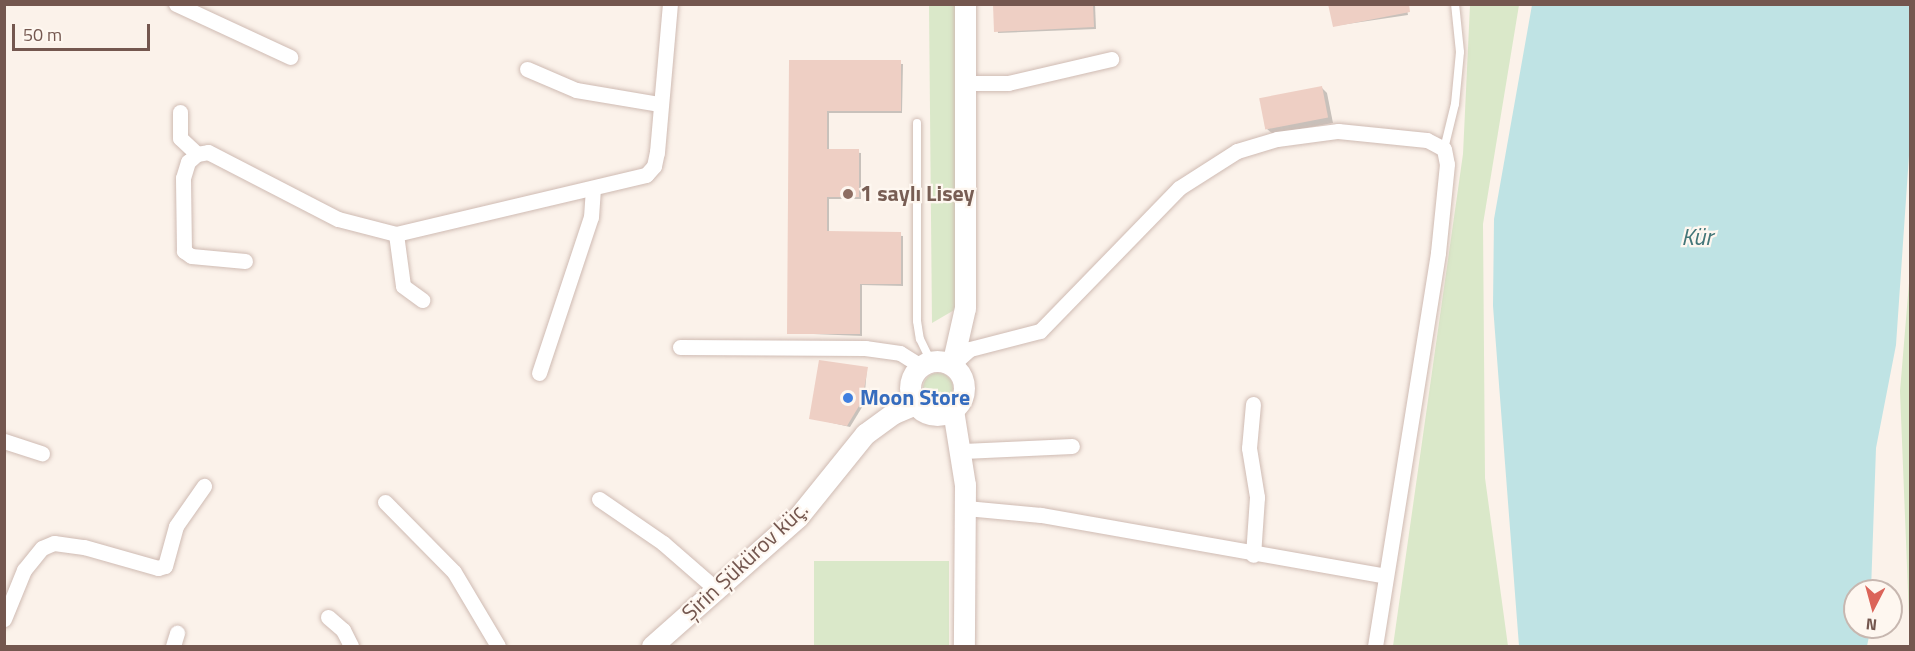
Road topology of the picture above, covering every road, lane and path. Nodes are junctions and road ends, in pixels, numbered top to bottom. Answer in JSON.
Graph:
{"nodes":[{"id":1,"x":176,"y":4,"type":"edge"},
{"id":2,"x":670,"y":4,"type":"edge"},
{"id":3,"x":965,"y":4,"type":"edge"},
{"id":4,"x":1455,"y":4,"type":"edge"},
{"id":5,"x":290,"y":57,"type":"dead end"},
{"id":6,"x":1111,"y":59,"type":"dead end"},
{"id":7,"x":527,"y":69,"type":"dead end"},
{"id":8,"x":965,"y":83,"type":"junction"},
{"id":9,"x":660,"y":104,"type":"junction"},
{"id":10,"x":180,"y":112,"type":"dead end"},
{"id":11,"x":916,"y":123,"type":"dead end"},
{"id":12,"x":1444,"y":149,"type":"junction"},
{"id":13,"x":197,"y":154,"type":"junction"},
{"id":14,"x":593,"y":188,"type":"junction"},
{"id":15,"x":396,"y":234,"type":"junction"},
{"id":16,"x":245,"y":261,"type":"dead end"},
{"id":17,"x":422,"y":300,"type":"dead end"},
{"id":18,"x":680,"y":347,"type":"dead end"},
{"id":19,"x":935,"y":364,"type":"junction"},
{"id":20,"x":539,"y":373,"type":"dead end"},
{"id":21,"x":915,"y":404,"type":"junction"},
{"id":22,"x":1253,"y":404,"type":"dead end"},
{"id":23,"x":953,"y":410,"type":"junction"},
{"id":24,"x":4,"y":441,"type":"edge"},
{"id":25,"x":1072,"y":446,"type":"dead end"},
{"id":26,"x":963,"y":451,"type":"junction"},
{"id":27,"x":42,"y":453,"type":"dead end"},
{"id":28,"x":204,"y":486,"type":"dead end"},
{"id":29,"x":599,"y":499,"type":"dead end"},
{"id":30,"x":385,"y":502,"type":"dead end"},
{"id":31,"x":966,"y":508,"type":"junction"},
{"id":32,"x":1253,"y":555,"type":"junction"},
{"id":33,"x":1386,"y":576,"type":"junction"},
{"id":34,"x":717,"y":590,"type":"junction"},
{"id":35,"x":328,"y":617,"type":"dead end"},
{"id":36,"x":4,"y":619,"type":"edge"},
{"id":37,"x":351,"y":646,"type":"edge"},
{"id":38,"x":498,"y":646,"type":"edge"},
{"id":39,"x":652,"y":646,"type":"edge"},
{"id":40,"x":964,"y":646,"type":"edge"},
{"id":41,"x":1375,"y":646,"type":"edge"}],
"edges":[{"from":1,"to":5,"type":"street"},
{"from":2,"to":9,"type":"street"},
{"from":3,"to":8,"type":"street"},
{"from":4,"to":12,"type":"lane"},
{"from":6,"to":8,"type":"street"},
{"from":7,"to":9,"type":"street"},
{"from":8,"to":19,"type":"street"},
{"from":9,"to":14,"type":"street"},
{"from":10,"to":13,"type":"street"},
{"from":11,"to":19,"type":"lane"},
{"from":12,"to":19,"type":"street"},
{"from":12,"to":33,"type":"street"},
{"from":13,"to":15,"type":"street"},
{"from":13,"to":16,"type":"street"},
{"from":14,"to":15,"type":"street"},
{"from":14,"to":20,"type":"street"},
{"from":15,"to":17,"type":"street"},
{"from":18,"to":19,"type":"street"},
{"from":19,"to":21,"type":"street"},
{"from":19,"to":23,"type":"street"},
{"from":21,"to":23,"type":"street"},
{"from":21,"to":34,"type":"street","name":"Şirin Şükürov küç."},
{"from":22,"to":32,"type":"street"},
{"from":23,"to":26,"type":"street"},
{"from":24,"to":27,"type":"street"},
{"from":25,"to":26,"type":"street"},
{"from":26,"to":31,"type":"street"},
{"from":28,"to":36,"type":"street"},
{"from":29,"to":34,"type":"street"},
{"from":30,"to":38,"type":"street"},
{"from":31,"to":32,"type":"street"},
{"from":31,"to":40,"type":"street"},
{"from":32,"to":33,"type":"street"},
{"from":33,"to":41,"type":"street"},
{"from":34,"to":39,"type":"street","name":"Şirin Şükürov küç."},
{"from":35,"to":37,"type":"street"}]}
